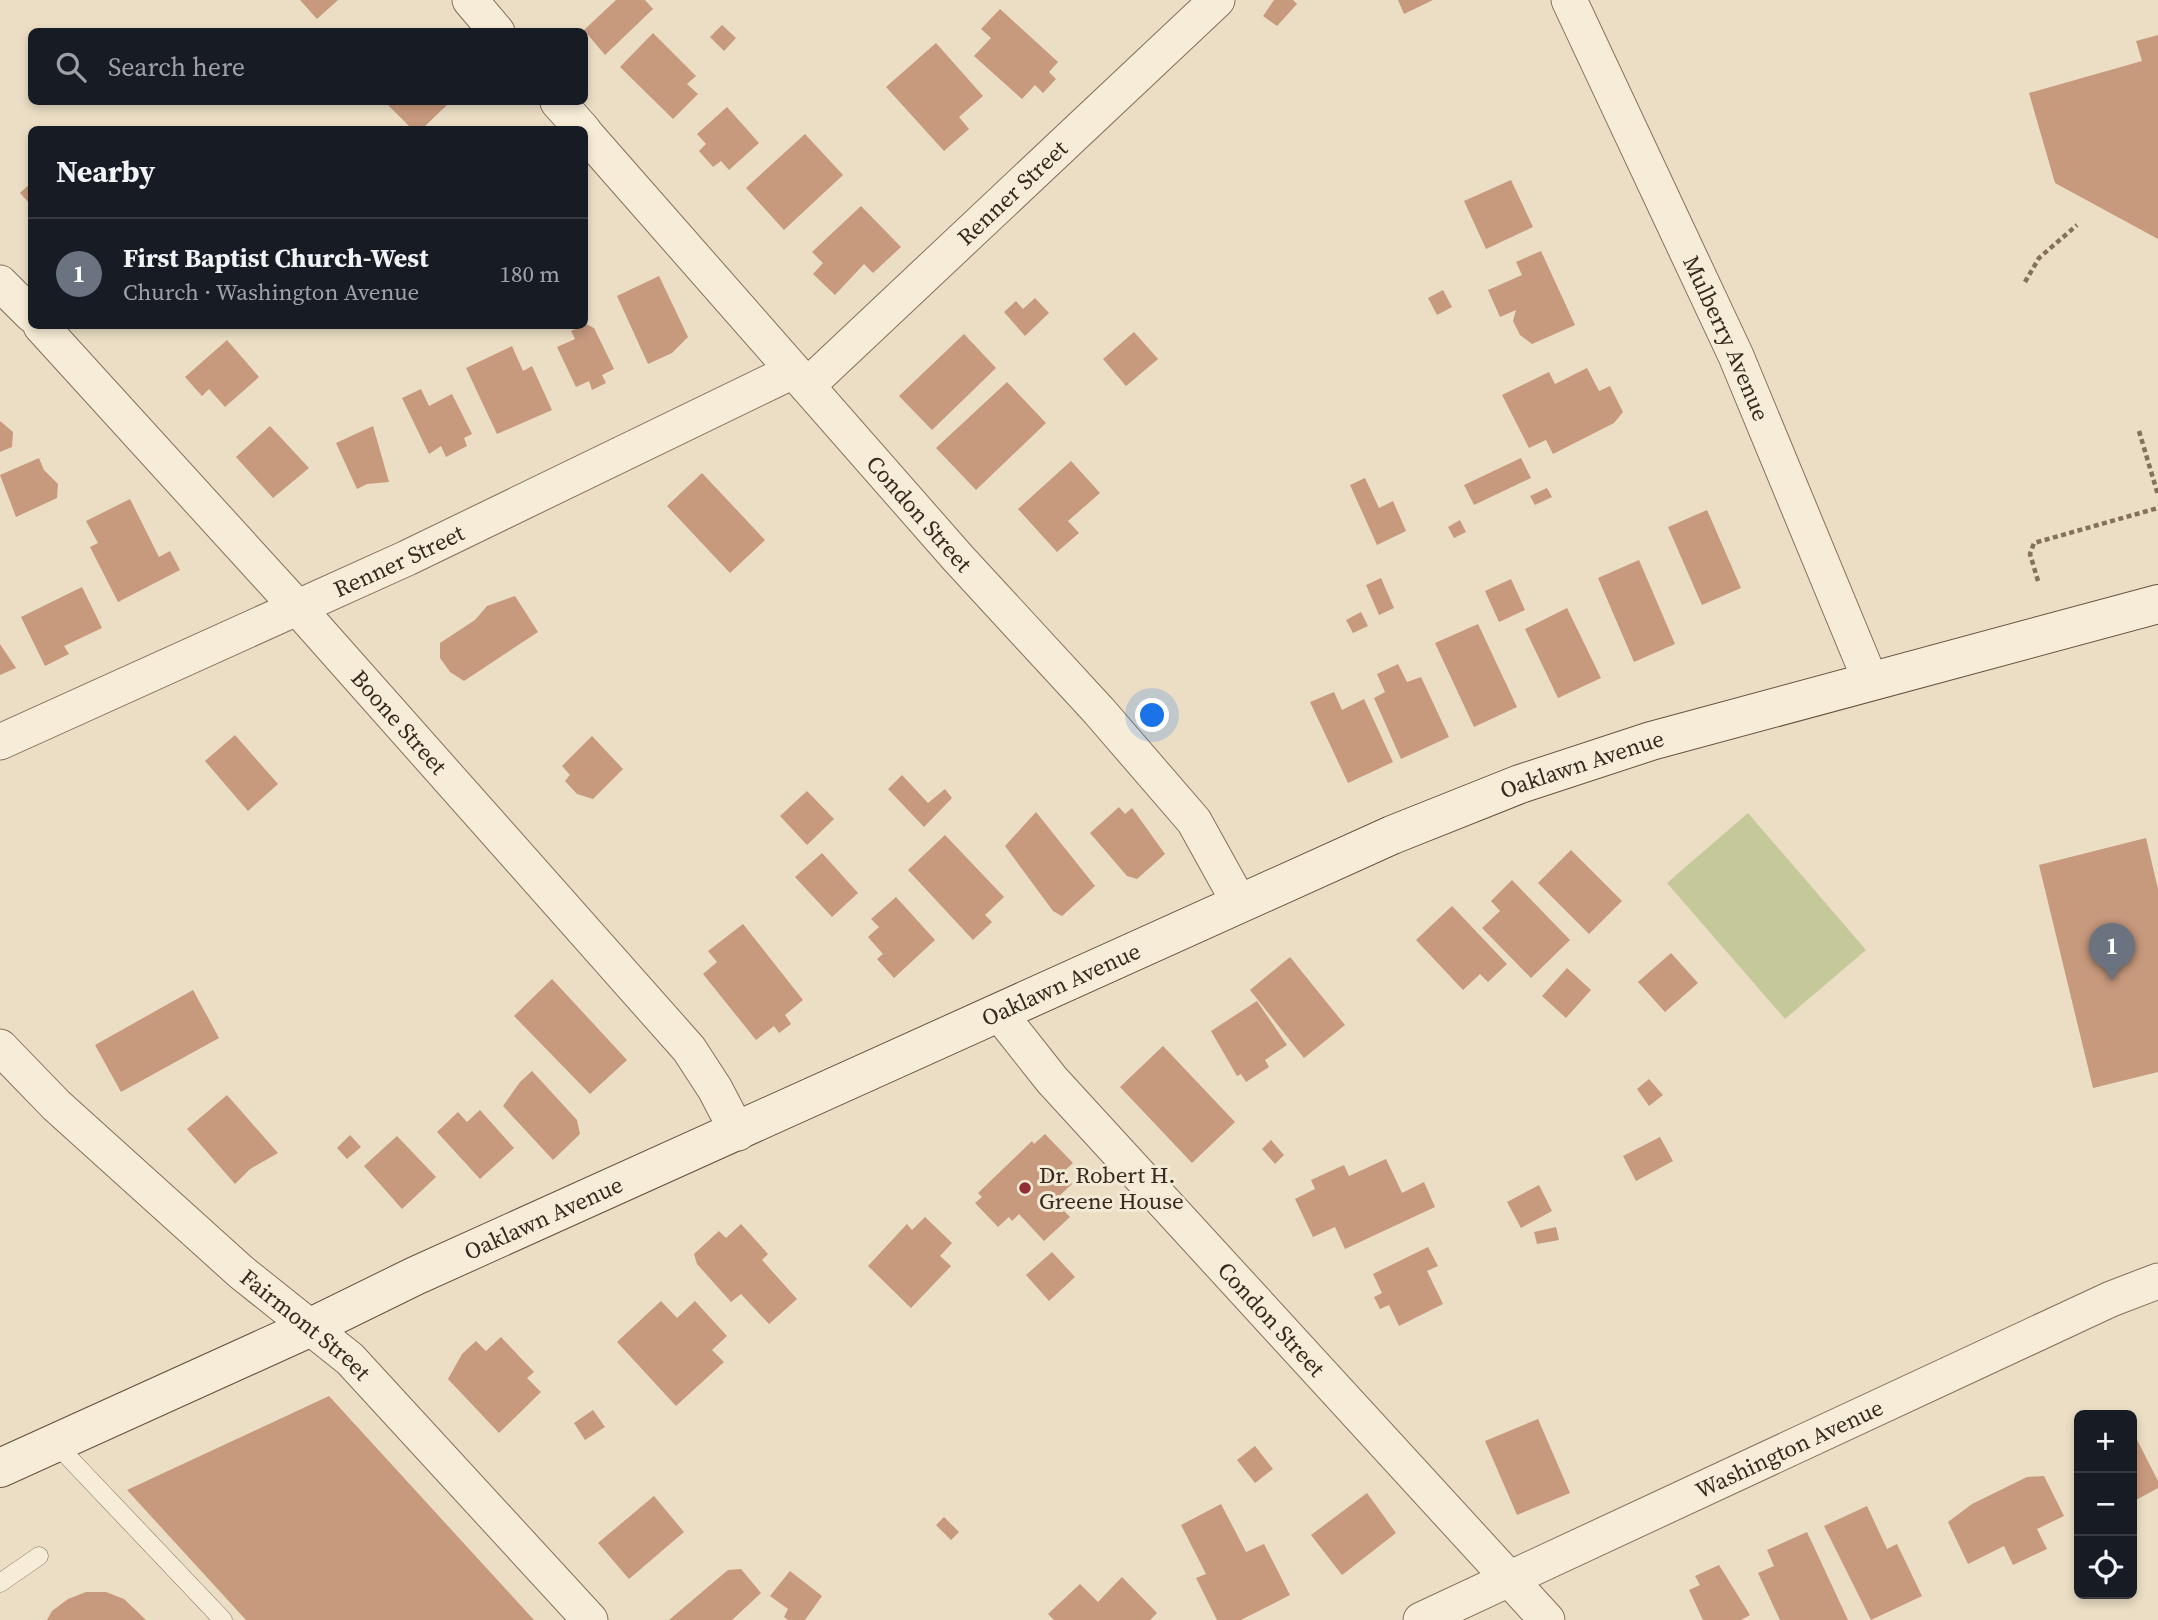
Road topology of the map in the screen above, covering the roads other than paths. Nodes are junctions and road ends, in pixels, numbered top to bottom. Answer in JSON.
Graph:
{"nodes":[{"id":1,"x":470,"y":0,"type":"edge"},
{"id":2,"x":1217,"y":0,"type":"edge"},
{"id":3,"x":1570,"y":0,"type":"edge"},
{"id":4,"x":494,"y":28,"type":"edge"},
{"id":5,"x":561,"y":105,"type":"edge"},
{"id":6,"x":580,"y":126,"type":"edge"},
{"id":7,"x":588,"y":136,"type":"edge"},
{"id":8,"x":0,"y":283,"type":"edge"},
{"id":9,"x":28,"y":311,"type":"edge"},
{"id":10,"x":44,"y":329,"type":"edge"},
{"id":11,"x":800,"y":379,"type":"junction"},
{"id":12,"x":2158,"y":604,"type":"edge"},
{"id":13,"x":296,"y":606,"type":"junction"},
{"id":14,"x":1871,"y":682,"type":"junction"},
{"id":15,"x":0,"y":742,"type":"edge"},
{"id":16,"x":1240,"y":904,"type":"junction"},
{"id":17,"x":999,"y":1013,"type":"junction"},
{"id":18,"x":0,"y":1047,"type":"edge"},
{"id":19,"x":738,"y":1133,"type":"junction"},
{"id":20,"x":2158,"y":1281,"type":"edge"},
{"id":21,"x":309,"y":1328,"type":"junction"},
{"id":22,"x":55,"y":1443,"type":"junction"},
{"id":23,"x":0,"y":1468,"type":"edge"},
{"id":24,"x":39,"y":1556,"type":"dead end"},
{"id":25,"x":1509,"y":1579,"type":"junction"},
{"id":26,"x":0,"y":1583,"type":"edge"},
{"id":27,"x":223,"y":1620,"type":"edge"},
{"id":28,"x":590,"y":1620,"type":"edge"},
{"id":29,"x":1421,"y":1620,"type":"edge"},
{"id":30,"x":1547,"y":1620,"type":"edge"}],
"edges":[{"from":1,"to":4,"type":"street"},
{"from":2,"to":11,"type":"street","name":"Renner Street"},
{"from":3,"to":14,"type":"street","name":"Mulberry Avenue"},
{"from":5,"to":6,"type":"street","name":"Condon Street"},
{"from":7,"to":11,"type":"street","name":"Condon Street"},
{"from":8,"to":9,"type":"street"},
{"from":10,"to":13,"type":"street","name":"Boone Street"},
{"from":11,"to":13,"type":"street","name":"Renner Street"},
{"from":11,"to":16,"type":"street","name":"Condon Street"},
{"from":12,"to":14,"type":"street","name":"Oaklawn Avenue"},
{"from":13,"to":15,"type":"street","name":"Renner Street"},
{"from":13,"to":19,"type":"street","name":"Boone Street"},
{"from":14,"to":16,"type":"street","name":"Oaklawn Avenue"},
{"from":16,"to":17,"type":"street","name":"Oaklawn Avenue"},
{"from":17,"to":19,"type":"street","name":"Oaklawn Avenue"},
{"from":17,"to":25,"type":"street","name":"Condon Street"},
{"from":18,"to":21,"type":"street","name":"Fairmont Street"},
{"from":19,"to":21,"type":"street","name":"Oaklawn Avenue"},
{"from":20,"to":25,"type":"street","name":"Washington Avenue"},
{"from":21,"to":22,"type":"street","name":"Oaklawn Avenue"},
{"from":21,"to":28,"type":"street","name":"Fairmont Street"},
{"from":22,"to":23,"type":"street","name":"Oaklawn Avenue"},
{"from":22,"to":27,"type":"lane"},
{"from":24,"to":26,"type":"lane"},
{"from":25,"to":29,"type":"street","name":"Washington Avenue"},
{"from":25,"to":30,"type":"street","name":"Condon Street"}]}
